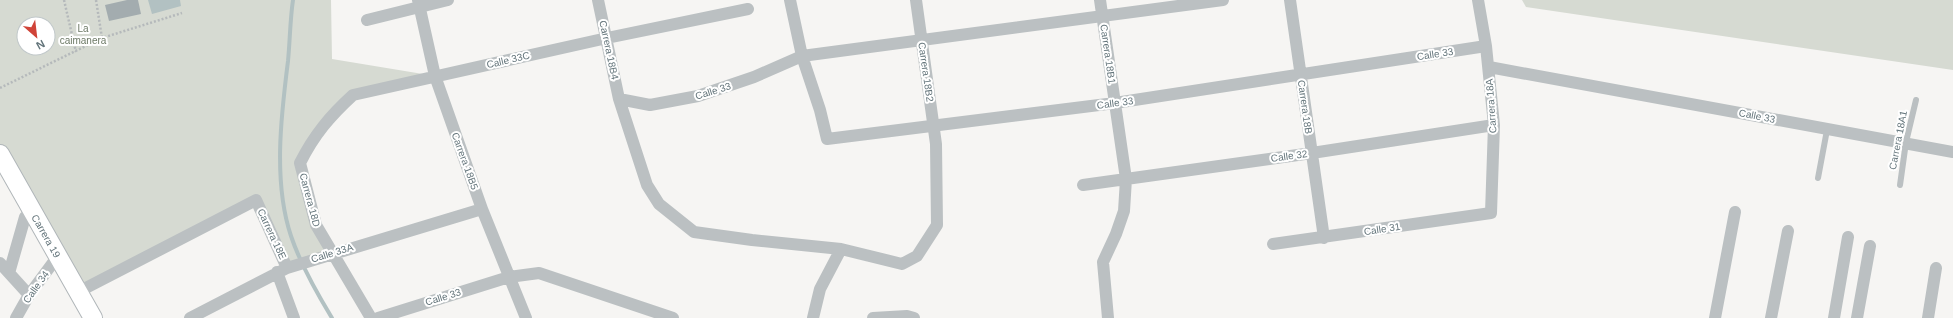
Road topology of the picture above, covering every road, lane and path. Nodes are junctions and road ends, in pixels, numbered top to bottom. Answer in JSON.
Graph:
{"nodes":[{"id":1,"x":64,"y":0,"type":"edge"},
{"id":2,"x":96,"y":0,"type":"edge"},
{"id":3,"x":448,"y":0,"type":"edge"},
{"id":4,"x":598,"y":0,"type":"edge"},
{"id":5,"x":790,"y":0,"type":"edge"},
{"id":6,"x":916,"y":0,"type":"edge"},
{"id":7,"x":1100,"y":0,"type":"edge"},
{"id":8,"x":1223,"y":0,"type":"edge"},
{"id":9,"x":1290,"y":0,"type":"edge"},
{"id":10,"x":1478,"y":0,"type":"edge"},
{"id":11,"x":419,"y":3,"type":"edge"},
{"id":12,"x":748,"y":9,"type":"dead end"},
{"id":13,"x":182,"y":13,"type":"dead end"},
{"id":14,"x":1102,"y":16,"type":"junction"},
{"id":15,"x":368,"y":20,"type":"dead end"},
{"id":16,"x":102,"y":38,"type":"junction"},
{"id":17,"x":607,"y":38,"type":"junction"},
{"id":18,"x":922,"y":40,"type":"junction"},
{"id":19,"x":1486,"y":46,"type":"junction"},
{"id":20,"x":76,"y":52,"type":"junction"},
{"id":21,"x":802,"y":56,"type":"junction"},
{"id":22,"x":1489,"y":67,"type":"junction"},
{"id":23,"x":435,"y":76,"type":"junction"},
{"id":24,"x":1301,"y":76,"type":"junction"},
{"id":25,"x":0,"y":88,"type":"edge"},
{"id":26,"x":619,"y":99,"type":"junction"},
{"id":27,"x":1916,"y":100,"type":"dead end"},
{"id":28,"x":1115,"y":104,"type":"junction"},
{"id":29,"x":1494,"y":125,"type":"junction"},
{"id":30,"x":934,"y":126,"type":"junction"},
{"id":31,"x":1827,"y":130,"type":"junction"},
{"id":32,"x":1906,"y":142,"type":"junction"},
{"id":33,"x":1953,"y":152,"type":"edge"},
{"id":34,"x":1312,"y":153,"type":"junction"},
{"id":35,"x":0,"y":154,"type":"edge"},
{"id":36,"x":300,"y":163,"type":"joint"},
{"id":37,"x":1818,"y":178,"type":"dead end"},
{"id":38,"x":1126,"y":179,"type":"junction"},
{"id":39,"x":1900,"y":184,"type":"dead end"},
{"id":40,"x":1083,"y":185,"type":"dead end"},
{"id":41,"x":482,"y":209,"type":"junction"},
{"id":42,"x":1735,"y":212,"type":"dead end"},
{"id":43,"x":1491,"y":213,"type":"joint"},
{"id":44,"x":25,"y":217,"type":"dead end"},
{"id":45,"x":1788,"y":231,"type":"dead end"},
{"id":46,"x":1324,"y":238,"type":"junction"},
{"id":47,"x":1848,"y":238,"type":"dead end"},
{"id":48,"x":1272,"y":244,"type":"dead end"},
{"id":49,"x":1870,"y":246,"type":"dead end"},
{"id":50,"x":841,"y":249,"type":"junction"},
{"id":51,"x":332,"y":253,"type":"junction"},
{"id":52,"x":58,"y":256,"type":"junction"},
{"id":53,"x":0,"y":263,"type":"edge"},
{"id":54,"x":1936,"y":268,"type":"dead end"},
{"id":55,"x":282,"y":270,"type":"junction"},
{"id":56,"x":9,"y":273,"type":"junction"},
{"id":57,"x":509,"y":277,"type":"junction"},
{"id":58,"x":78,"y":292,"type":"junction"},
{"id":59,"x":29,"y":295,"type":"junction"},
{"id":60,"x":16,"y":318,"type":"edge"},
{"id":61,"x":93,"y":318,"type":"edge"},
{"id":62,"x":190,"y":318,"type":"edge"},
{"id":63,"x":294,"y":318,"type":"edge"},
{"id":64,"x":371,"y":318,"type":"edge"},
{"id":65,"x":378,"y":318,"type":"edge"},
{"id":66,"x":526,"y":318,"type":"edge"},
{"id":67,"x":673,"y":318,"type":"edge"},
{"id":68,"x":813,"y":318,"type":"edge"},
{"id":69,"x":873,"y":318,"type":"edge"},
{"id":70,"x":914,"y":318,"type":"edge"},
{"id":71,"x":1108,"y":318,"type":"edge"},
{"id":72,"x":1715,"y":318,"type":"edge"},
{"id":73,"x":1771,"y":318,"type":"edge"},
{"id":74,"x":1834,"y":318,"type":"edge"},
{"id":75,"x":1857,"y":318,"type":"edge"},
{"id":76,"x":1928,"y":318,"type":"edge"}],
"edges":[{"from":1,"to":20,"type":"path"},
{"from":2,"to":16,"type":"path"},
{"from":3,"to":11,"type":"street"},
{"from":4,"to":17,"type":"street","name":"Carrera 18B4"},
{"from":5,"to":21,"type":"street"},
{"from":6,"to":18,"type":"street","name":"Carrera 18B2"},
{"from":7,"to":14,"type":"street","name":"Carrera 18B1"},
{"from":8,"to":14,"type":"street","name":"Calle 33"},
{"from":9,"to":24,"type":"street","name":"Carrera 18B"},
{"from":10,"to":19,"type":"street","name":"Carrera 18A"},
{"from":11,"to":15,"type":"street"},
{"from":11,"to":23,"type":"street","name":"Carrera 18B5"},
{"from":12,"to":17,"type":"street","name":"Calle 33C"},
{"from":13,"to":16,"type":"path"},
{"from":14,"to":18,"type":"street","name":"Calle 33"},
{"from":14,"to":28,"type":"street","name":"Carrera 18B1"},
{"from":16,"to":20,"type":"path"},
{"from":17,"to":23,"type":"street","name":"Calle 33C"},
{"from":17,"to":26,"type":"street","name":"Carrera 18B4"},
{"from":18,"to":21,"type":"street","name":"Calle 33"},
{"from":18,"to":30,"type":"street","name":"Carrera 18B2"},
{"from":19,"to":22,"type":"street","name":"Carrera 18A"},
{"from":19,"to":24,"type":"street","name":"Calle 33"},
{"from":20,"to":25,"type":"path"},
{"from":21,"to":26,"type":"street","name":"Calle 33"},
{"from":21,"to":30,"type":"street","name":"Calle 33"},
{"from":22,"to":29,"type":"street","name":"Carrera 18A"},
{"from":22,"to":31,"type":"street","name":"Calle 33"},
{"from":23,"to":36,"type":"street","name":"Calle 33C"},
{"from":23,"to":41,"type":"street","name":"Carrera 18B5"},
{"from":24,"to":28,"type":"street","name":"Calle 33"},
{"from":24,"to":34,"type":"street","name":"Carrera 18B"},
{"from":26,"to":50,"type":"street","name":"Carrera 18B4"},
{"from":27,"to":32,"type":"lane","name":"Carrera 18A1"},
{"from":28,"to":30,"type":"street","name":"Calle 33"},
{"from":28,"to":38,"type":"street","name":"Carrera 18B1"},
{"from":29,"to":34,"type":"street","name":"Calle 32"},
{"from":29,"to":43,"type":"street","name":"Carrera 18A"},
{"from":30,"to":50,"type":"street","name":"Carrera 18B2"},
{"from":31,"to":32,"type":"street","name":"Calle 33"},
{"from":31,"to":37,"type":"lane"},
{"from":32,"to":33,"type":"street","name":"Calle 33"},
{"from":32,"to":39,"type":"lane","name":"Carrera 18A1"},
{"from":34,"to":38,"type":"street","name":"Calle 32"},
{"from":34,"to":46,"type":"street","name":"Carrera 18B"},
{"from":35,"to":52,"type":"main road","name":"Carrera 19"},
{"from":36,"to":51,"type":"street","name":"Carrera 18D"},
{"from":38,"to":40,"type":"street","name":"Calle 32"},
{"from":38,"to":71,"type":"street","name":"Carrera 18B1"},
{"from":41,"to":51,"type":"street","name":"Calle 33A"},
{"from":41,"to":57,"type":"street","name":"Carrera 18B5"},
{"from":42,"to":72,"type":"street"},
{"from":43,"to":46,"type":"street","name":"Calle 31"},
{"from":44,"to":56,"type":"street"},
{"from":45,"to":73,"type":"street"},
{"from":46,"to":48,"type":"street","name":"Calle 31"},
{"from":47,"to":74,"type":"street"},
{"from":49,"to":75,"type":"street"},
{"from":50,"to":68,"type":"street"},
{"from":51,"to":55,"type":"street","name":"Calle 33A"},
{"from":51,"to":64,"type":"street","name":"Carrera 18D"},
{"from":52,"to":58,"type":"main road","name":"Carrera 19"},
{"from":52,"to":59,"type":"street","name":"Calle 34"},
{"from":53,"to":56,"type":"street"},
{"from":54,"to":76,"type":"street"},
{"from":55,"to":58,"type":"street","name":"Carrera 18E"},
{"from":55,"to":62,"type":"street","name":"Calle 33A"},
{"from":55,"to":63,"type":"street","name":"Carrera 18E"},
{"from":56,"to":59,"type":"street"},
{"from":57,"to":65,"type":"street","name":"Calle 33"},
{"from":57,"to":66,"type":"street","name":"Carrera 18B5"},
{"from":57,"to":67,"type":"street","name":"Calle 33"},
{"from":58,"to":61,"type":"main road","name":"Carrera 19"},
{"from":59,"to":60,"type":"street","name":"Calle 34"},
{"from":69,"to":70,"type":"street"}]}
